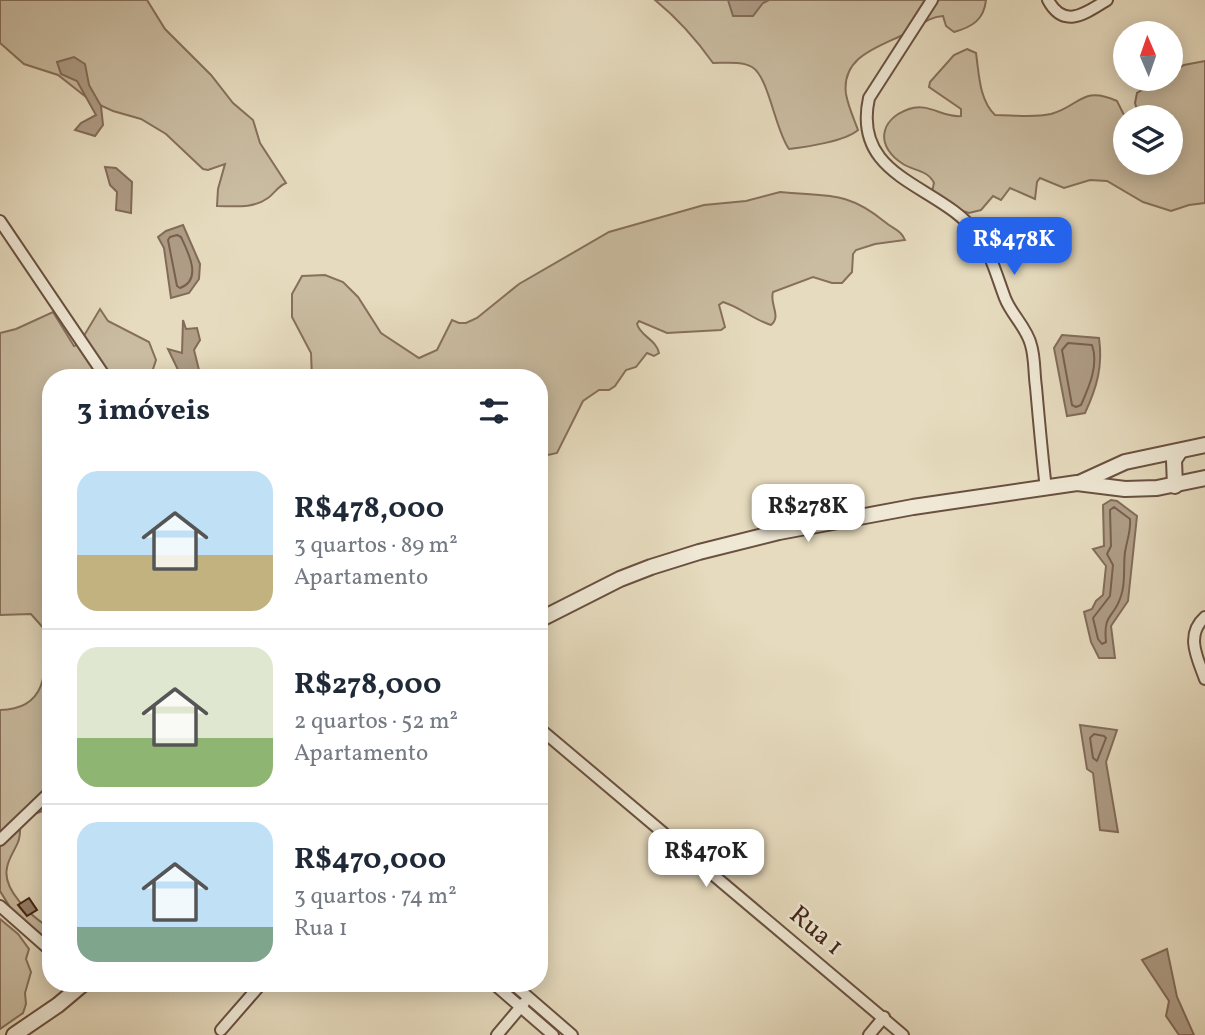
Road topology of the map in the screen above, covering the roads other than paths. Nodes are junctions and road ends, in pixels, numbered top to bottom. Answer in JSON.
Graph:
{"nodes":[{"id":1,"x":932,"y":0,"type":"edge"},
{"id":2,"x":1048,"y":0,"type":"edge"},
{"id":3,"x":1107,"y":0,"type":"edge"},
{"id":4,"x":0,"y":220,"type":"edge"},
{"id":5,"x":100,"y":369,"type":"edge"},
{"id":6,"x":1205,"y":445,"type":"edge"},
{"id":7,"x":1180,"y":451,"type":"junction"},
{"id":8,"x":1203,"y":480,"type":"edge"},
{"id":9,"x":1077,"y":483,"type":"junction"},
{"id":10,"x":1175,"y":486,"type":"junction"},
{"id":11,"x":1046,"y":489,"type":"junction"},
{"id":12,"x":548,"y":615,"type":"edge"},
{"id":13,"x":1205,"y":617,"type":"edge"},
{"id":14,"x":1205,"y":679,"type":"edge"},
{"id":15,"x":548,"y":735,"type":"edge"},
{"id":16,"x":42,"y":800,"type":"edge"},
{"id":17,"x":0,"y":840,"type":"edge"},
{"id":18,"x":0,"y":905,"type":"edge"},
{"id":19,"x":42,"y":943,"type":"edge"},
{"id":20,"x":73,"y":992,"type":"edge"},
{"id":21,"x":254,"y":992,"type":"edge"},
{"id":22,"x":503,"y":992,"type":"edge"},
{"id":23,"x":522,"y":992,"type":"edge"},
{"id":24,"x":528,"y":997,"type":"junction"},
{"id":25,"x":521,"y":1007,"type":"junction"},
{"id":26,"x":884,"y":1017,"type":"junction"},
{"id":27,"x":221,"y":1030,"type":"dead end"},
{"id":28,"x":890,"y":1031,"type":"edge"},
{"id":29,"x":14,"y":1035,"type":"edge"},
{"id":30,"x":496,"y":1035,"type":"edge"},
{"id":31,"x":553,"y":1035,"type":"edge"},
{"id":32,"x":572,"y":1035,"type":"edge"},
{"id":33,"x":869,"y":1035,"type":"edge"},
{"id":34,"x":903,"y":1035,"type":"edge"}],
"edges":[{"from":1,"to":11,"type":"street"},
{"from":2,"to":3,"type":"street"},
{"from":4,"to":5,"type":"street"},
{"from":6,"to":7,"type":"street"},
{"from":7,"to":9,"type":"street"},
{"from":7,"to":10,"type":"street"},
{"from":8,"to":10,"type":"street"},
{"from":9,"to":10,"type":"street"},
{"from":9,"to":11,"type":"street"},
{"from":11,"to":12,"type":"street"},
{"from":13,"to":14,"type":"street"},
{"from":15,"to":26,"type":"street","name":"Rua 1"},
{"from":16,"to":17,"type":"street"},
{"from":18,"to":19,"type":"street"},
{"from":20,"to":29,"type":"street"},
{"from":21,"to":27,"type":"street"},
{"from":22,"to":25,"type":"street"},
{"from":23,"to":24,"type":"street"},
{"from":24,"to":25,"type":"street"},
{"from":24,"to":32,"type":"street"},
{"from":25,"to":30,"type":"street"},
{"from":25,"to":31,"type":"street"},
{"from":26,"to":28,"type":"street","name":"Rua 1"},
{"from":26,"to":33,"type":"street"},
{"from":28,"to":34,"type":"street","name":"Rua 1"}]}
